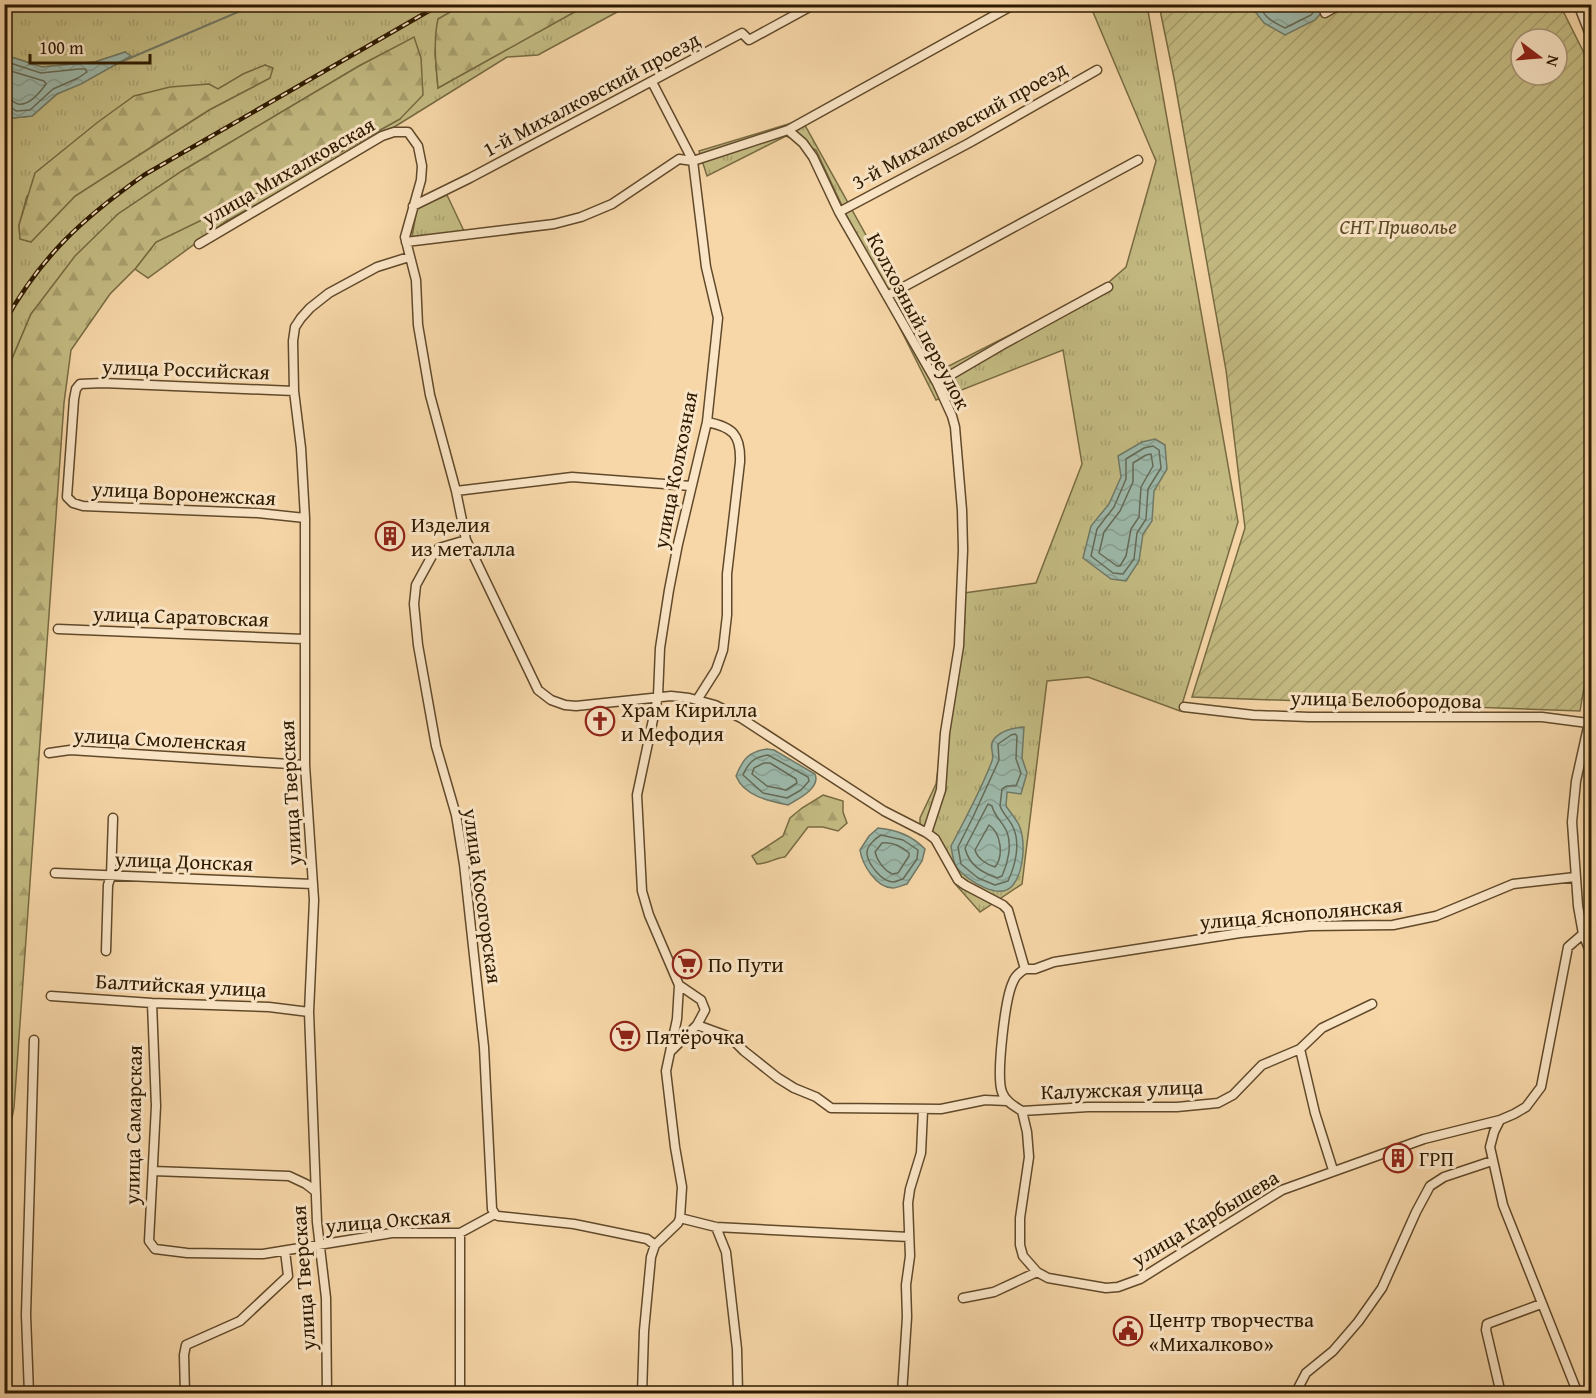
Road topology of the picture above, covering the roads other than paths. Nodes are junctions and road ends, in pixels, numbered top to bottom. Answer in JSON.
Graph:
{"nodes":[{"id":1,"x":815,"y":4,"type":"edge"},
{"id":2,"x":1015,"y":4,"type":"edge"},
{"id":3,"x":1341,"y":4,"type":"edge"},
{"id":4,"x":1578,"y":4,"type":"edge"},
{"id":5,"x":1326,"y":13,"type":"dead end"},
{"id":6,"x":1592,"y":40,"type":"edge"},
{"id":7,"x":1097,"y":70,"type":"dead end"},
{"id":8,"x":652,"y":82,"type":"junction"},
{"id":9,"x":788,"y":130,"type":"junction"},
{"id":10,"x":1138,"y":160,"type":"dead end"},
{"id":11,"x":693,"y":161,"type":"junction"},
{"id":12,"x":413,"y":206,"type":"junction"},
{"id":13,"x":839,"y":212,"type":"junction"},
{"id":14,"x":406,"y":242,"type":"junction"},
{"id":15,"x":199,"y":244,"type":"dead end"},
{"id":16,"x":409,"y":257,"type":"junction"},
{"id":17,"x":1108,"y":287,"type":"dead end"},
{"id":18,"x":887,"y":296,"type":"junction"},
{"id":19,"x":937,"y":383,"type":"junction"},
{"id":20,"x":294,"y":392,"type":"junction"},
{"id":21,"x":706,"y":422,"type":"junction"},
{"id":22,"x":691,"y":486,"type":"junction"},
{"id":23,"x":456,"y":491,"type":"junction"},
{"id":24,"x":67,"y":495,"type":"joint"},
{"id":25,"x":305,"y":518,"type":"junction"},
{"id":26,"x":466,"y":540,"type":"junction"},
{"id":27,"x":58,"y":629,"type":"dead end"},
{"id":28,"x":304,"y":639,"type":"junction"},
{"id":29,"x":658,"y":696,"type":"junction"},
{"id":30,"x":697,"y":700,"type":"junction"},
{"id":31,"x":1184,"y":707,"type":"dead end"},
{"id":32,"x":1592,"y":709,"type":"edge"},
{"id":33,"x":1588,"y":723,"type":"junction"},
{"id":34,"x":49,"y":753,"type":"dead end"},
{"id":35,"x":305,"y":765,"type":"junction"},
{"id":36,"x":113,"y":818,"type":"dead end"},
{"id":37,"x":927,"y":833,"type":"junction"},
{"id":38,"x":56,"y":873,"type":"dead end"},
{"id":39,"x":111,"y":876,"type":"junction"},
{"id":40,"x":1575,"y":877,"type":"junction"},
{"id":41,"x":312,"y":884,"type":"junction"},
{"id":42,"x":1583,"y":934,"type":"junction"},
{"id":43,"x":105,"y":951,"type":"dead end"},
{"id":44,"x":1592,"y":956,"type":"edge"},
{"id":45,"x":1025,"y":969,"type":"junction"},
{"id":46,"x":679,"y":985,"type":"junction"},
{"id":47,"x":51,"y":996,"type":"dead end"},
{"id":48,"x":152,"y":1004,"type":"junction"},
{"id":49,"x":1372,"y":1004,"type":"dead end"},
{"id":50,"x":309,"y":1012,"type":"junction"},
{"id":51,"x":699,"y":1027,"type":"junction"},
{"id":52,"x":34,"y":1040,"type":"dead end"},
{"id":53,"x":1300,"y":1049,"type":"junction"},
{"id":54,"x":669,"y":1054,"type":"junction"},
{"id":55,"x":1007,"y":1101,"type":"junction"},
{"id":56,"x":923,"y":1110,"type":"junction"},
{"id":57,"x":1022,"y":1111,"type":"junction"},
{"id":58,"x":1500,"y":1120,"type":"junction"},
{"id":59,"x":1492,"y":1161,"type":"junction"},
{"id":60,"x":1333,"y":1170,"type":"junction"},
{"id":61,"x":153,"y":1171,"type":"junction"},
{"id":62,"x":315,"y":1191,"type":"junction"},
{"id":63,"x":495,"y":1214,"type":"junction"},
{"id":64,"x":680,"y":1218,"type":"junction"},
{"id":65,"x":716,"y":1227,"type":"junction"},
{"id":66,"x":460,"y":1233,"type":"junction"},
{"id":67,"x":909,"y":1237,"type":"junction"},
{"id":68,"x":319,"y":1244,"type":"junction"},
{"id":69,"x":655,"y":1245,"type":"junction"},
{"id":70,"x":152,"y":1247,"type":"joint"},
{"id":71,"x":285,"y":1251,"type":"junction"},
{"id":72,"x":1037,"y":1272,"type":"junction"},
{"id":73,"x":963,"y":1298,"type":"dead end"},
{"id":74,"x":1541,"y":1304,"type":"junction"},
{"id":75,"x":29,"y":1394,"type":"edge"},
{"id":76,"x":184,"y":1394,"type":"edge"},
{"id":77,"x":327,"y":1394,"type":"edge"},
{"id":78,"x":460,"y":1394,"type":"edge"},
{"id":79,"x":642,"y":1394,"type":"edge"},
{"id":80,"x":738,"y":1394,"type":"edge"},
{"id":81,"x":902,"y":1394,"type":"edge"},
{"id":82,"x":1295,"y":1394,"type":"edge"},
{"id":83,"x":1501,"y":1394,"type":"edge"},
{"id":84,"x":1578,"y":1394,"type":"edge"}],
"edges":[{"from":1,"to":8,"type":"street","name":"1-й Михалковский проезд"},
{"from":2,"to":9,"type":"street"},
{"from":3,"to":5,"type":"street"},
{"from":4,"to":6,"type":"street"},
{"from":7,"to":13,"type":"street","name":"3-й Михалковский проезд"},
{"from":8,"to":11,"type":"street","name":"улица Колхозная"},
{"from":8,"to":12,"type":"street","name":"1-й Михалковский проезд"},
{"from":9,"to":11,"type":"street"},
{"from":9,"to":13,"type":"street","name":"Колхозный переулок"},
{"from":10,"to":18,"type":"street"},
{"from":11,"to":14,"type":"street"},
{"from":11,"to":21,"type":"street","name":"улица Колхозная"},
{"from":12,"to":14,"type":"street","name":"улица Михалковская"},
{"from":12,"to":15,"type":"street","name":"улица Михалковская"},
{"from":13,"to":18,"type":"street","name":"Колхозный переулок"},
{"from":14,"to":16,"type":"street","name":"улица Михалковская"},
{"from":16,"to":20,"type":"street","name":"улица Тверская"},
{"from":16,"to":23,"type":"street"},
{"from":17,"to":19,"type":"street"},
{"from":18,"to":19,"type":"street","name":"Колхозный переулок"},
{"from":19,"to":37,"type":"street","name":"Колхозный переулок"},
{"from":20,"to":24,"type":"street","name":"улица Российская"},
{"from":20,"to":25,"type":"street","name":"улица Тверская"},
{"from":21,"to":22,"type":"street","name":"улица Колхозная"},
{"from":21,"to":30,"type":"street"},
{"from":22,"to":23,"type":"street"},
{"from":22,"to":29,"type":"street","name":"улица Колхозная"},
{"from":23,"to":26,"type":"street"},
{"from":24,"to":25,"type":"street","name":"улица Воронежская"},
{"from":25,"to":28,"type":"street","name":"улица Тверская"},
{"from":26,"to":29,"type":"street"},
{"from":26,"to":63,"type":"street","name":"улица Косогорская"},
{"from":27,"to":28,"type":"street","name":"улица Саратовская"},
{"from":28,"to":35,"type":"street","name":"улица Тверская"},
{"from":29,"to":30,"type":"street"},
{"from":29,"to":46,"type":"street","name":"улица Колхозная"},
{"from":30,"to":37,"type":"street"},
{"from":31,"to":33,"type":"street","name":"улица Белобородова"},
{"from":32,"to":33,"type":"street"},
{"from":33,"to":40,"type":"street"},
{"from":34,"to":35,"type":"street","name":"улица Смоленская"},
{"from":35,"to":41,"type":"street","name":"улица Тверская"},
{"from":36,"to":39,"type":"street"},
{"from":37,"to":45,"type":"street"},
{"from":38,"to":39,"type":"street","name":"улица Донская"},
{"from":39,"to":41,"type":"street","name":"улица Донская"},
{"from":39,"to":43,"type":"street"},
{"from":40,"to":42,"type":"street"},
{"from":40,"to":45,"type":"street","name":"улица Яснополянская"},
{"from":41,"to":50,"type":"street","name":"улица Тверская"},
{"from":42,"to":44,"type":"street"},
{"from":42,"to":58,"type":"street","name":"улица Карбышева"},
{"from":45,"to":55,"type":"street"},
{"from":46,"to":51,"type":"street"},
{"from":46,"to":54,"type":"street"},
{"from":47,"to":48,"type":"street","name":"Балтийская улица"},
{"from":48,"to":50,"type":"street","name":"Балтийская улица"},
{"from":48,"to":61,"type":"street","name":"улица Самарская"},
{"from":49,"to":53,"type":"street","name":"Калужская улица"},
{"from":50,"to":62,"type":"street","name":"улица Тверская"},
{"from":51,"to":54,"type":"street"},
{"from":51,"to":56,"type":"street"},
{"from":52,"to":75,"type":"street"},
{"from":53,"to":57,"type":"street","name":"Калужская улица"},
{"from":53,"to":60,"type":"street"},
{"from":54,"to":64,"type":"street"},
{"from":55,"to":56,"type":"street"},
{"from":55,"to":57,"type":"street"},
{"from":56,"to":67,"type":"street"},
{"from":57,"to":72,"type":"street"},
{"from":58,"to":59,"type":"street"},
{"from":58,"to":60,"type":"street","name":"улица Карбышева"},
{"from":59,"to":74,"type":"street"},
{"from":59,"to":82,"type":"street"},
{"from":60,"to":72,"type":"street","name":"улица Карбышева"},
{"from":61,"to":62,"type":"street"},
{"from":61,"to":70,"type":"street","name":"улица Самарская"},
{"from":62,"to":68,"type":"street","name":"улица Тверская"},
{"from":63,"to":66,"type":"street","name":"улица Окская"},
{"from":63,"to":69,"type":"street"},
{"from":64,"to":65,"type":"street"},
{"from":64,"to":69,"type":"street"},
{"from":65,"to":67,"type":"street"},
{"from":65,"to":80,"type":"street"},
{"from":66,"to":68,"type":"street","name":"улица Окская"},
{"from":66,"to":78,"type":"street"},
{"from":67,"to":81,"type":"street"},
{"from":68,"to":71,"type":"street","name":"улица Окская"},
{"from":68,"to":77,"type":"street","name":"улица Тверская"},
{"from":69,"to":79,"type":"street"},
{"from":70,"to":71,"type":"street","name":"улица Окская"},
{"from":71,"to":76,"type":"street"},
{"from":72,"to":73,"type":"street"},
{"from":74,"to":83,"type":"street"},
{"from":74,"to":84,"type":"street"}]}
